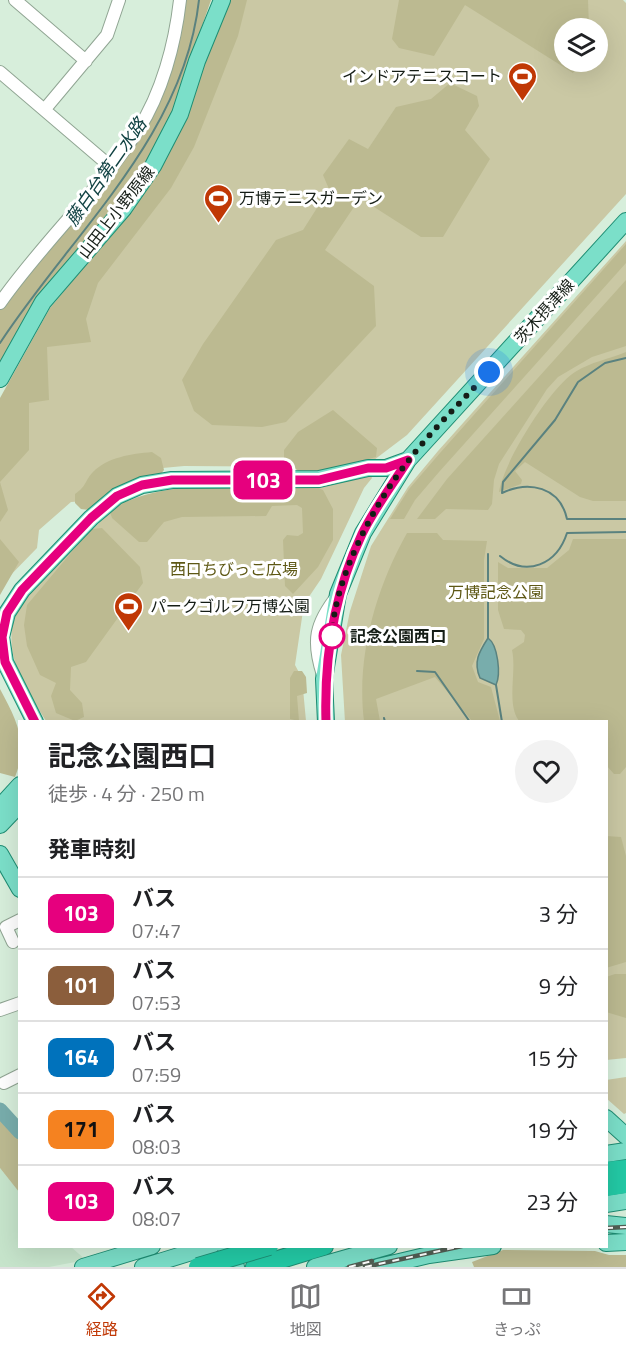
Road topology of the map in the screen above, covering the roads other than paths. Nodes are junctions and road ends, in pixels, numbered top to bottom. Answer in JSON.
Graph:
{"nodes":[{"id":1,"x":15,"y":0,"type":"edge"},
{"id":2,"x":119,"y":0,"type":"edge"},
{"id":3,"x":180,"y":0,"type":"edge"},
{"id":4,"x":222,"y":0,"type":"edge"},
{"id":5,"x":86,"y":61,"type":"junction"},
{"id":6,"x":0,"y":72,"type":"edge"},
{"id":7,"x":45,"y":109,"type":"junction"},
{"id":8,"x":111,"y":167,"type":"junction"},
{"id":9,"x":626,"y":221,"type":"edge"},
{"id":10,"x":0,"y":303,"type":"edge"},
{"id":11,"x":0,"y":379,"type":"edge"},
{"id":12,"x":408,"y":460,"type":"junction"},
{"id":13,"x":35,"y":720,"type":"edge"},
{"id":14,"x":326,"y":720,"type":"edge"},
{"id":15,"x":18,"y":787,"type":"edge"},
{"id":16,"x":18,"y":806,"type":"edge"},
{"id":17,"x":0,"y":807,"type":"edge"},
{"id":18,"x":0,"y":825,"type":"edge"},
{"id":19,"x":0,"y":854,"type":"edge"},
{"id":20,"x":18,"y":886,"type":"edge"},
{"id":21,"x":18,"y":921,"type":"edge"},
{"id":22,"x":13,"y":942,"type":"dead end"},
{"id":23,"x":18,"y":1004,"type":"edge"},
{"id":24,"x":0,"y":1010,"type":"edge"},
{"id":25,"x":18,"y":1076,"type":"edge"},
{"id":26,"x":4,"y":1083,"type":"dead end"},
{"id":27,"x":608,"y":1112,"type":"edge"},
{"id":28,"x":608,"y":1120,"type":"edge"},
{"id":29,"x":626,"y":1128,"type":"edge"},
{"id":30,"x":626,"y":1136,"type":"edge"},
{"id":31,"x":626,"y":1151,"type":"edge"},
{"id":32,"x":608,"y":1154,"type":"edge"},
{"id":33,"x":626,"y":1168,"type":"edge"},
{"id":34,"x":608,"y":1171,"type":"edge"},
{"id":35,"x":626,"y":1184,"type":"edge"},
{"id":36,"x":608,"y":1187,"type":"edge"},
{"id":37,"x":626,"y":1202,"type":"edge"},
{"id":38,"x":608,"y":1204,"type":"edge"},
{"id":39,"x":608,"y":1224,"type":"edge"},
{"id":40,"x":626,"y":1226,"type":"edge"},
{"id":41,"x":626,"y":1242,"type":"edge"},
{"id":42,"x":608,"y":1243,"type":"edge"},
{"id":43,"x":608,"y":1244,"type":"edge"},
{"id":44,"x":146,"y":1248,"type":"edge"},
{"id":45,"x":205,"y":1248,"type":"edge"},
{"id":46,"x":226,"y":1248,"type":"edge"},
{"id":47,"x":262,"y":1248,"type":"edge"},
{"id":48,"x":381,"y":1248,"type":"edge"},
{"id":49,"x":402,"y":1248,"type":"edge"},
{"id":50,"x":479,"y":1248,"type":"edge"},
{"id":51,"x":626,"y":1248,"type":"edge"},
{"id":52,"x":351,"y":1256,"type":"junction"},
{"id":53,"x":317,"y":1257,"type":"edge"},
{"id":54,"x":83,"y":1267,"type":"edge"},
{"id":55,"x":143,"y":1267,"type":"edge"},
{"id":56,"x":198,"y":1267,"type":"edge"},
{"id":57,"x":236,"y":1267,"type":"edge"},
{"id":58,"x":255,"y":1267,"type":"edge"},
{"id":59,"x":378,"y":1267,"type":"edge"}],
"edges":[{"from":1,"to":5,"type":"street"},
{"from":2,"to":5,"type":"street"},
{"from":3,"to":8,"type":"street"},
{"from":4,"to":11,"type":"main road","name":"山田上小野原線"},
{"from":5,"to":7,"type":"street"},
{"from":6,"to":7,"type":"street"},
{"from":7,"to":8,"type":"street"},
{"from":8,"to":10,"type":"street"},
{"from":9,"to":12,"type":"main road","name":"茨木摂津線"},
{"from":12,"to":13,"type":"main road"},
{"from":12,"to":14,"type":"main road","name":"茨木摂津線"},
{"from":15,"to":17,"type":"main road"},
{"from":16,"to":18,"type":"main road"},
{"from":19,"to":20,"type":"main road"},
{"from":21,"to":22,"type":"street"},
{"from":23,"to":24,"type":"street"},
{"from":25,"to":26,"type":"street"},
{"from":27,"to":29,"type":"main road"},
{"from":28,"to":30,"type":"main road"},
{"from":31,"to":32,"type":"main road"},
{"from":33,"to":34,"type":"highway"},
{"from":35,"to":36,"type":"highway"},
{"from":37,"to":38,"type":"main road"},
{"from":39,"to":40,"type":"main road"},
{"from":41,"to":42,"type":"main road"},
{"from":43,"to":51,"type":"street"},
{"from":44,"to":54,"type":"main road"},
{"from":45,"to":55,"type":"main road"},
{"from":46,"to":57,"type":"main road"},
{"from":47,"to":56,"type":"highway","bridge":true},
{"from":48,"to":52,"type":"main road"},
{"from":49,"to":52,"type":"main road"},
{"from":50,"to":59,"type":"main road"},
{"from":52,"to":53,"type":"main road"},
{"from":53,"to":58,"type":"highway"}]}
